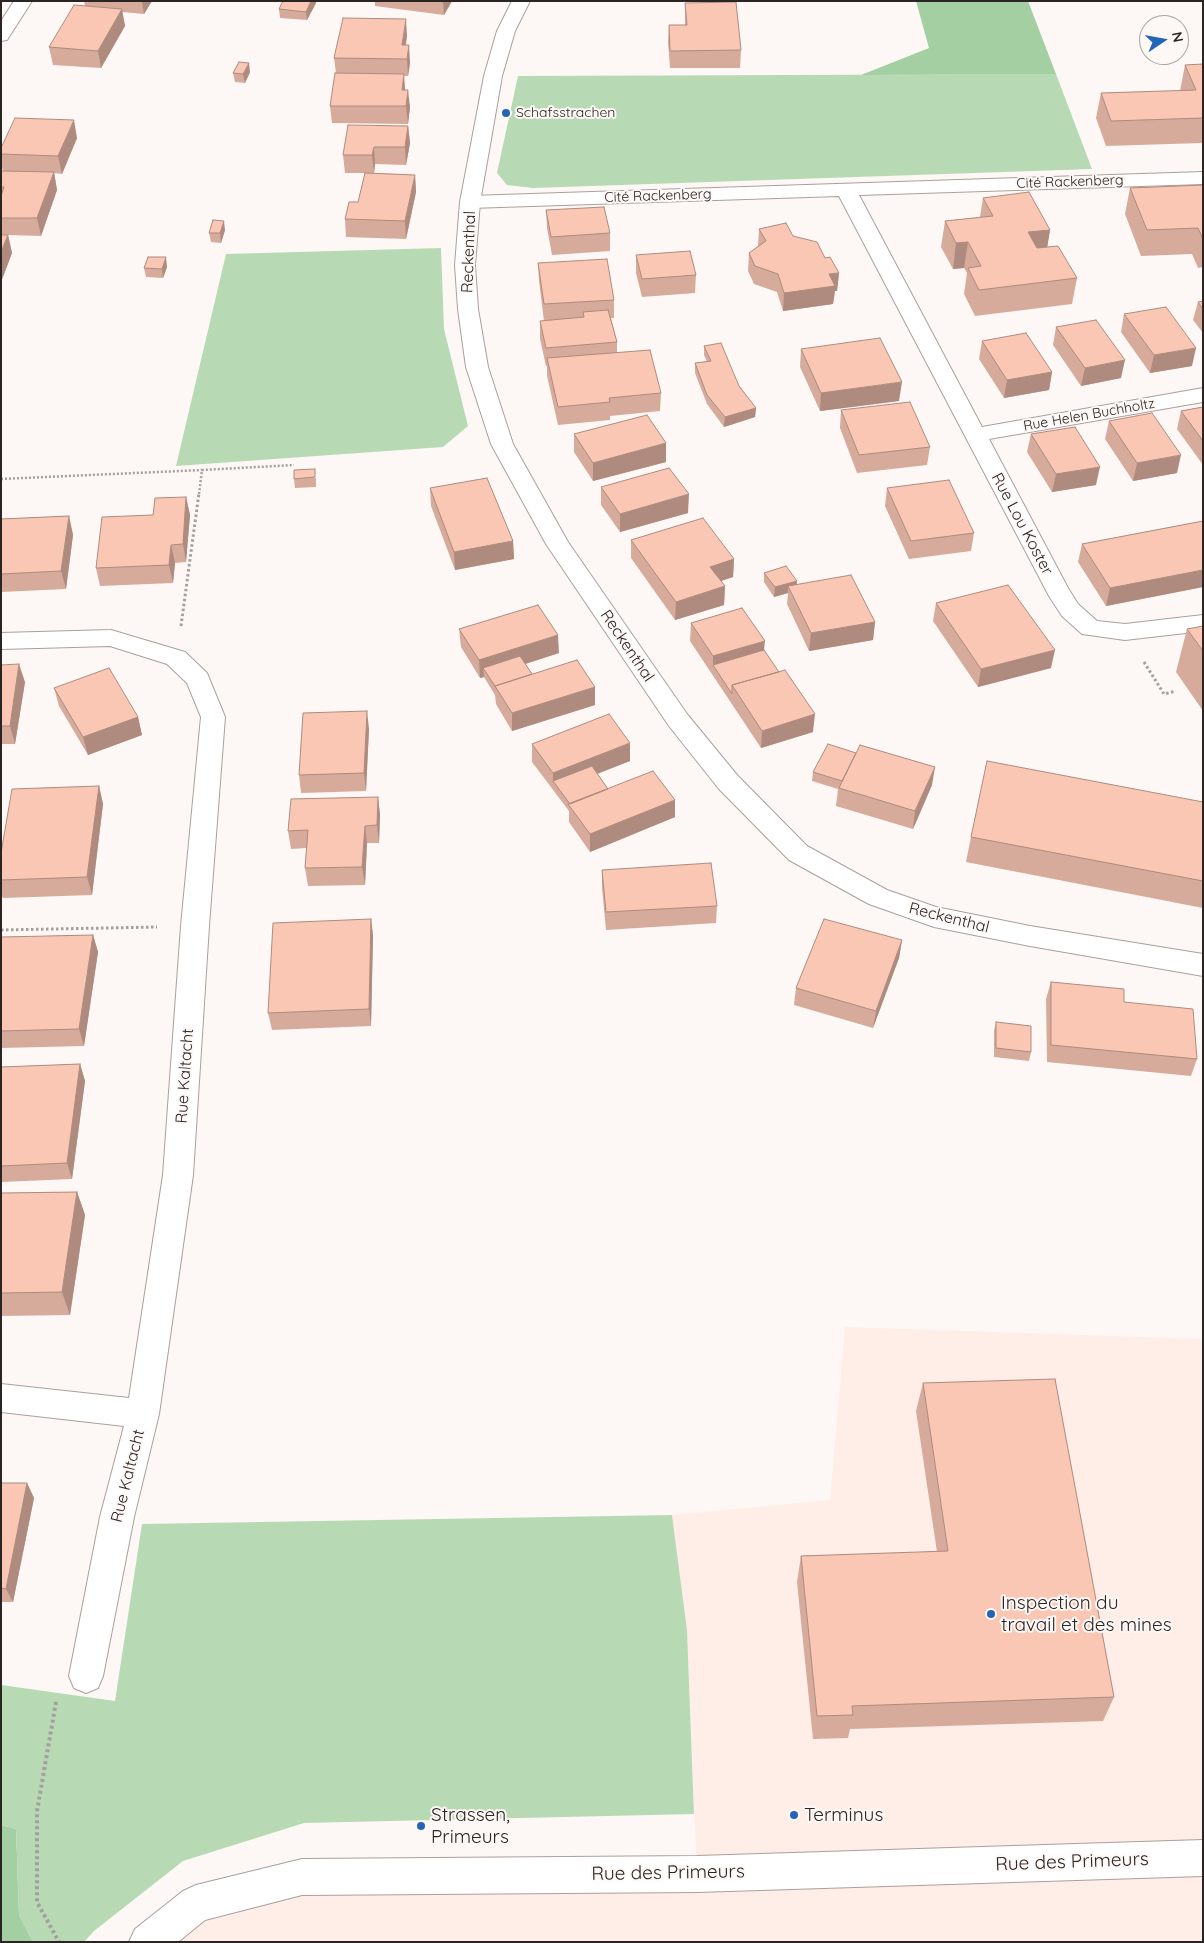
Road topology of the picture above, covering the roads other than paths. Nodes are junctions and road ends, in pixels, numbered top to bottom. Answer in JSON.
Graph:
{"nodes":[{"id":1,"x":23,"y":1,"type":"edge"},
{"id":2,"x":521,"y":1,"type":"edge"},
{"id":3,"x":1,"y":36,"type":"edge"},
{"id":4,"x":1203,"y":178,"type":"edge"},
{"id":5,"x":846,"y":190,"type":"junction"},
{"id":6,"x":470,"y":202,"type":"junction"},
{"id":7,"x":1203,"y":395,"type":"edge"},
{"id":8,"x":975,"y":435,"type":"junction"},
{"id":9,"x":1203,"y":624,"type":"edge"},
{"id":10,"x":1,"y":641,"type":"edge"},
{"id":11,"x":1203,"y":965,"type":"edge"},
{"id":12,"x":1,"y":1398,"type":"edge"},
{"id":13,"x":143,"y":1414,"type":"junction"},
{"id":14,"x":86,"y":1676,"type":"road end"},
{"id":15,"x":1203,"y":1858,"type":"edge"},
{"id":16,"x":148,"y":1942,"type":"edge"}],
"edges":[{"from":1,"to":3,"type":"street"},
{"from":2,"to":6,"type":"street","name":"Reckenthal"},
{"from":4,"to":5,"type":"street","name":"Cité Rackenberg"},
{"from":5,"to":6,"type":"street","name":"Cité Rackenberg"},
{"from":5,"to":8,"type":"street","name":"Rue Lou Koster"},
{"from":6,"to":11,"type":"street","name":"Reckenthal"},
{"from":7,"to":8,"type":"street","name":"Rue Helen Buchholtz"},
{"from":8,"to":9,"type":"street","name":"Rue Lou Koster"},
{"from":10,"to":13,"type":"street","name":"Rue Kaltacht"},
{"from":12,"to":13,"type":"street"},
{"from":13,"to":14,"type":"street","name":"Rue Kaltacht"},
{"from":15,"to":16,"type":"street","name":"Rue des Primeurs"}]}
